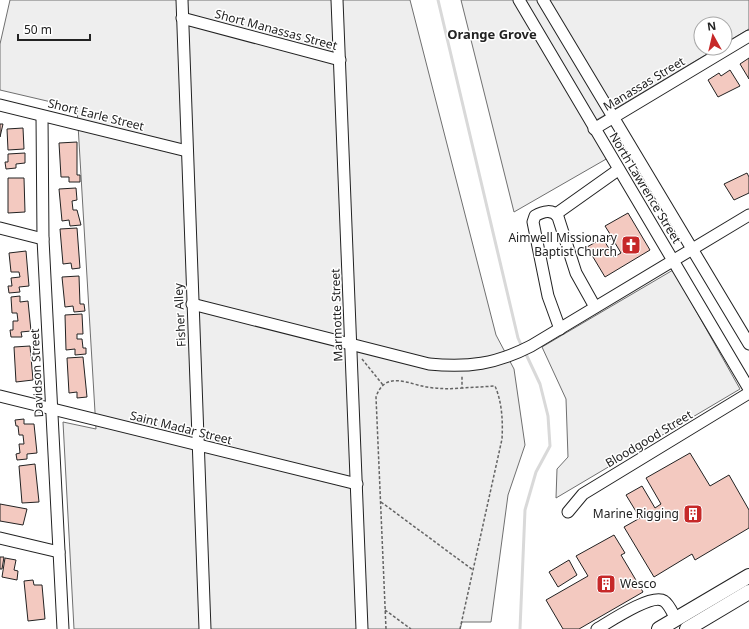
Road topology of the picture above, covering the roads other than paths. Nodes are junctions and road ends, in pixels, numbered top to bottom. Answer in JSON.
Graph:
{"nodes":[{"id":1,"x":182,"y":0,"type":"edge"},
{"id":2,"x":337,"y":0,"type":"edge"},
{"id":3,"x":518,"y":0,"type":"edge"},
{"id":4,"x":543,"y":0,"type":"edge"},
{"id":5,"x":182,"y":18,"type":"junction"},
{"id":6,"x":749,"y":36,"type":"edge"},
{"id":7,"x":340,"y":60,"type":"junction"},
{"id":8,"x":0,"y":105,"type":"edge"},
{"id":9,"x":42,"y":116,"type":"junction"},
{"id":10,"x":613,"y":118,"type":"junction"},
{"id":11,"x":594,"y":129,"type":"junction"},
{"id":12,"x":187,"y":151,"type":"junction"},
{"id":13,"x":618,"y":170,"type":"junction"},
{"id":14,"x":556,"y":214,"type":"junction"},
{"id":15,"x":749,"y":215,"type":"edge"},
{"id":16,"x":0,"y":228,"type":"edge"},
{"id":17,"x":43,"y":239,"type":"junction"},
{"id":18,"x":693,"y":249,"type":"junction"},
{"id":19,"x":673,"y":260,"type":"junction"},
{"id":20,"x":192,"y":304,"type":"junction"},
{"id":21,"x":595,"y":308,"type":"junction"},
{"id":22,"x":560,"y":329,"type":"junction"},
{"id":23,"x":351,"y":344,"type":"junction"},
{"id":24,"x":749,"y":344,"type":"edge"},
{"id":25,"x":749,"y":390,"type":"edge"},
{"id":26,"x":749,"y":393,"type":"edge"},
{"id":27,"x":0,"y":396,"type":"edge"},
{"id":28,"x":52,"y":409,"type":"junction"},
{"id":29,"x":199,"y":445,"type":"junction"},
{"id":30,"x":357,"y":484,"type":"junction"},
{"id":31,"x":568,"y":512,"type":"dead end"},
{"id":32,"x":0,"y":538,"type":"edge"},
{"id":33,"x":59,"y":552,"type":"junction"},
{"id":34,"x":749,"y":576,"type":"edge"},
{"id":35,"x":749,"y":592,"type":"edge"},
{"id":36,"x":676,"y":619,"type":"junction"},
{"id":37,"x":63,"y":629,"type":"edge"},
{"id":38,"x":205,"y":629,"type":"edge"},
{"id":39,"x":362,"y":629,"type":"edge"},
{"id":40,"x":597,"y":629,"type":"edge"},
{"id":41,"x":659,"y":629,"type":"edge"},
{"id":42,"x":687,"y":629,"type":"edge"}],
"edges":[{"from":1,"to":5,"type":"street","name":"Fisher Alley"},
{"from":2,"to":7,"type":"street","name":"Marmotte Street"},
{"from":3,"to":11,"type":"street","name":"North Lawrence Street"},
{"from":4,"to":10,"type":"street","name":"North Lawrence Street"},
{"from":5,"to":7,"type":"street","name":"Short Manassas Street"},
{"from":5,"to":12,"type":"street","name":"Fisher Alley"},
{"from":6,"to":10,"type":"street","name":"Manassas Street"},
{"from":7,"to":23,"type":"street","name":"Marmotte Street"},
{"from":8,"to":9,"type":"street","name":"Short Earle Street"},
{"from":9,"to":12,"type":"street","name":"Short Earle Street"},
{"from":9,"to":17,"type":"street","name":"Davidson Street"},
{"from":10,"to":11,"type":"street","name":"Manassas Street"},
{"from":10,"to":18,"type":"street","name":"North Lawrence Street"},
{"from":11,"to":13,"type":"street","name":"North Lawrence Street"},
{"from":12,"to":20,"type":"street","name":"Fisher Alley"},
{"from":13,"to":14,"type":"street"},
{"from":13,"to":19,"type":"street","name":"North Lawrence Street"},
{"from":14,"to":21,"type":"street"},
{"from":14,"to":22,"type":"street"},
{"from":15,"to":18,"type":"street"},
{"from":16,"to":17,"type":"street"},
{"from":17,"to":28,"type":"street","name":"Davidson Street"},
{"from":18,"to":19,"type":"street"},
{"from":18,"to":24,"type":"street","name":"North Lawrence Street"},
{"from":19,"to":21,"type":"street"},
{"from":19,"to":25,"type":"street","name":"North Lawrence Street"},
{"from":20,"to":23,"type":"street"},
{"from":20,"to":29,"type":"street","name":"Fisher Alley"},
{"from":21,"to":22,"type":"street"},
{"from":22,"to":23,"type":"street"},
{"from":23,"to":30,"type":"street","name":"Marmotte Street"},
{"from":26,"to":31,"type":"street","name":"Bloodgood Street"},
{"from":27,"to":28,"type":"street","name":"Saint Madar Street"},
{"from":28,"to":29,"type":"street","name":"Saint Madar Street"},
{"from":28,"to":33,"type":"street","name":"Davidson Street"},
{"from":29,"to":30,"type":"street","name":"Saint Madar Street"},
{"from":29,"to":38,"type":"street","name":"Fisher Alley"},
{"from":30,"to":39,"type":"street","name":"Marmotte Street"},
{"from":32,"to":33,"type":"street"},
{"from":33,"to":37,"type":"street","name":"Davidson Street"},
{"from":34,"to":36,"type":"main road"},
{"from":35,"to":42,"type":"main road"},
{"from":36,"to":40,"type":"street"},
{"from":36,"to":41,"type":"main road"}]}
